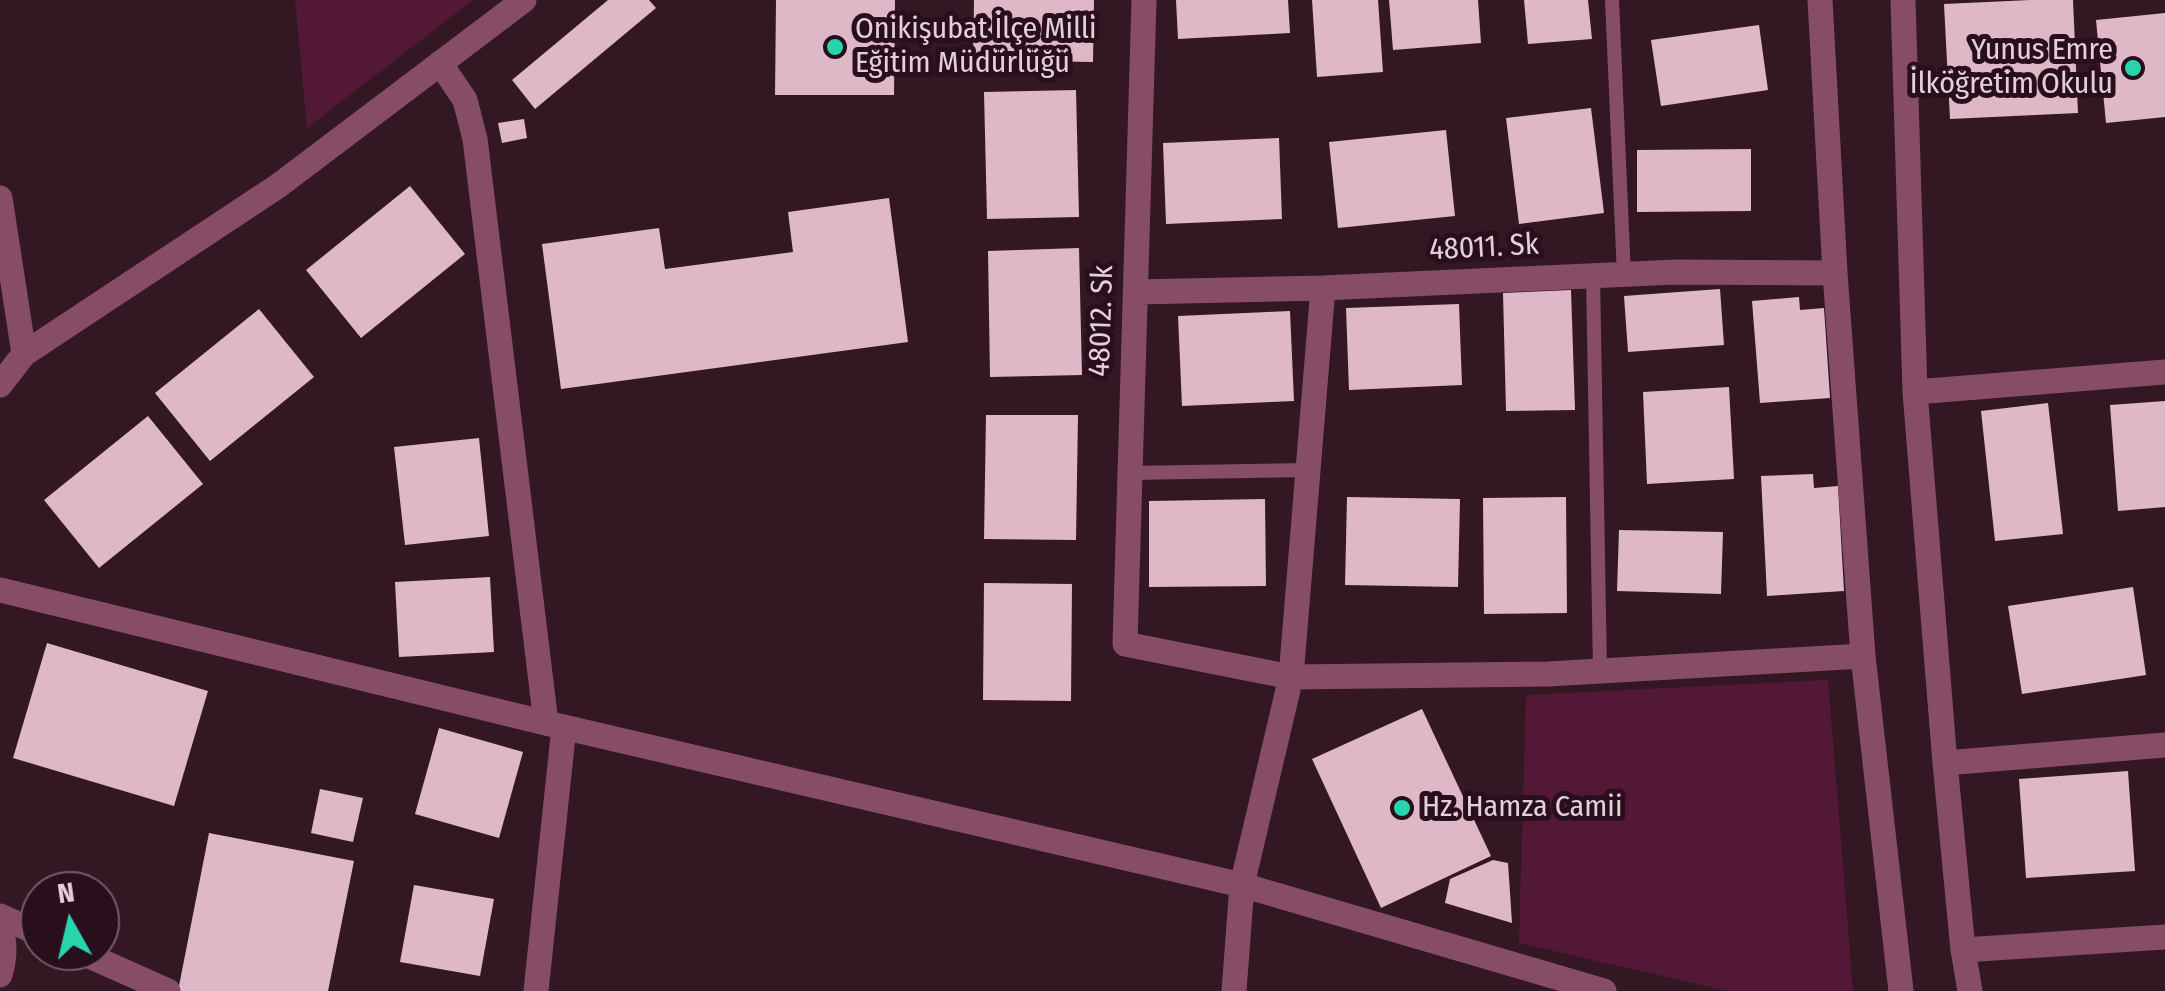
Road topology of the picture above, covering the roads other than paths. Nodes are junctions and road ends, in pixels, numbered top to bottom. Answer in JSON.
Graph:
{"nodes":[{"id":1,"x":524,"y":0,"type":"edge"},
{"id":2,"x":1144,"y":0,"type":"edge"},
{"id":3,"x":1612,"y":0,"type":"edge"},
{"id":4,"x":1820,"y":0,"type":"edge"},
{"id":5,"x":1903,"y":0,"type":"edge"},
{"id":6,"x":440,"y":64,"type":"junction"},
{"id":7,"x":0,"y":198,"type":"edge"},
{"id":8,"x":1835,"y":272,"type":"junction"},
{"id":9,"x":1592,"y":276,"type":"junction"},
{"id":10,"x":1624,"y":276,"type":"junction"},
{"id":11,"x":1324,"y":288,"type":"junction"},
{"id":12,"x":1136,"y":292,"type":"junction"},
{"id":13,"x":24,"y":354,"type":"junction"},
{"id":14,"x":2165,"y":372,"type":"edge"},
{"id":15,"x":0,"y":384,"type":"edge"},
{"id":16,"x":1914,"y":392,"type":"junction"},
{"id":17,"x":1308,"y":470,"type":"junction"},
{"id":18,"x":1130,"y":473,"type":"junction"},
{"id":19,"x":0,"y":590,"type":"edge"},
{"id":20,"x":1862,"y":656,"type":"junction"},
{"id":21,"x":1600,"y":671,"type":"junction"},
{"id":22,"x":1291,"y":677,"type":"junction"},
{"id":23,"x":555,"y":726,"type":"junction"},
{"id":24,"x":2165,"y":745,"type":"edge"},
{"id":25,"x":1945,"y":762,"type":"junction"},
{"id":26,"x":1242,"y":886,"type":"junction"},
{"id":27,"x":0,"y":926,"type":"edge"},
{"id":28,"x":2165,"y":937,"type":"edge"},
{"id":29,"x":1964,"y":950,"type":"junction"},
{"id":30,"x":120,"y":970,"type":"edge"},
{"id":31,"x":0,"y":975,"type":"edge"},
{"id":32,"x":168,"y":991,"type":"edge"},
{"id":33,"x":536,"y":991,"type":"edge"},
{"id":34,"x":1234,"y":991,"type":"edge"},
{"id":35,"x":1604,"y":991,"type":"edge"},
{"id":36,"x":1901,"y":991,"type":"edge"},
{"id":37,"x":1970,"y":991,"type":"edge"}],
"edges":[{"from":1,"to":6,"type":"street"},
{"from":2,"to":12,"type":"street","name":"48012. Sk"},
{"from":3,"to":10,"type":"lane"},
{"from":4,"to":8,"type":"street"},
{"from":5,"to":16,"type":"street"},
{"from":6,"to":13,"type":"street"},
{"from":6,"to":23,"type":"street"},
{"from":7,"to":13,"type":"street"},
{"from":8,"to":10,"type":"street","name":"48011. Sk"},
{"from":8,"to":20,"type":"street"},
{"from":9,"to":10,"type":"street","name":"48011. Sk"},
{"from":9,"to":11,"type":"street","name":"48011. Sk"},
{"from":9,"to":21,"type":"lane"},
{"from":11,"to":12,"type":"street","name":"48011. Sk"},
{"from":11,"to":17,"type":"street"},
{"from":12,"to":18,"type":"street","name":"48012. Sk"},
{"from":13,"to":15,"type":"street"},
{"from":14,"to":16,"type":"street"},
{"from":16,"to":25,"type":"street"},
{"from":17,"to":18,"type":"lane"},
{"from":17,"to":22,"type":"street"},
{"from":18,"to":22,"type":"street","name":"48012. Sk"},
{"from":19,"to":23,"type":"street"},
{"from":20,"to":21,"type":"street"},
{"from":20,"to":36,"type":"street"},
{"from":21,"to":22,"type":"street"},
{"from":22,"to":26,"type":"street"},
{"from":23,"to":26,"type":"street"},
{"from":23,"to":33,"type":"street"},
{"from":24,"to":25,"type":"street"},
{"from":25,"to":29,"type":"street"},
{"from":26,"to":34,"type":"street"},
{"from":26,"to":35,"type":"street"},
{"from":27,"to":31,"type":"street"},
{"from":28,"to":29,"type":"street"},
{"from":29,"to":37,"type":"street"},
{"from":30,"to":32,"type":"street"}]}
